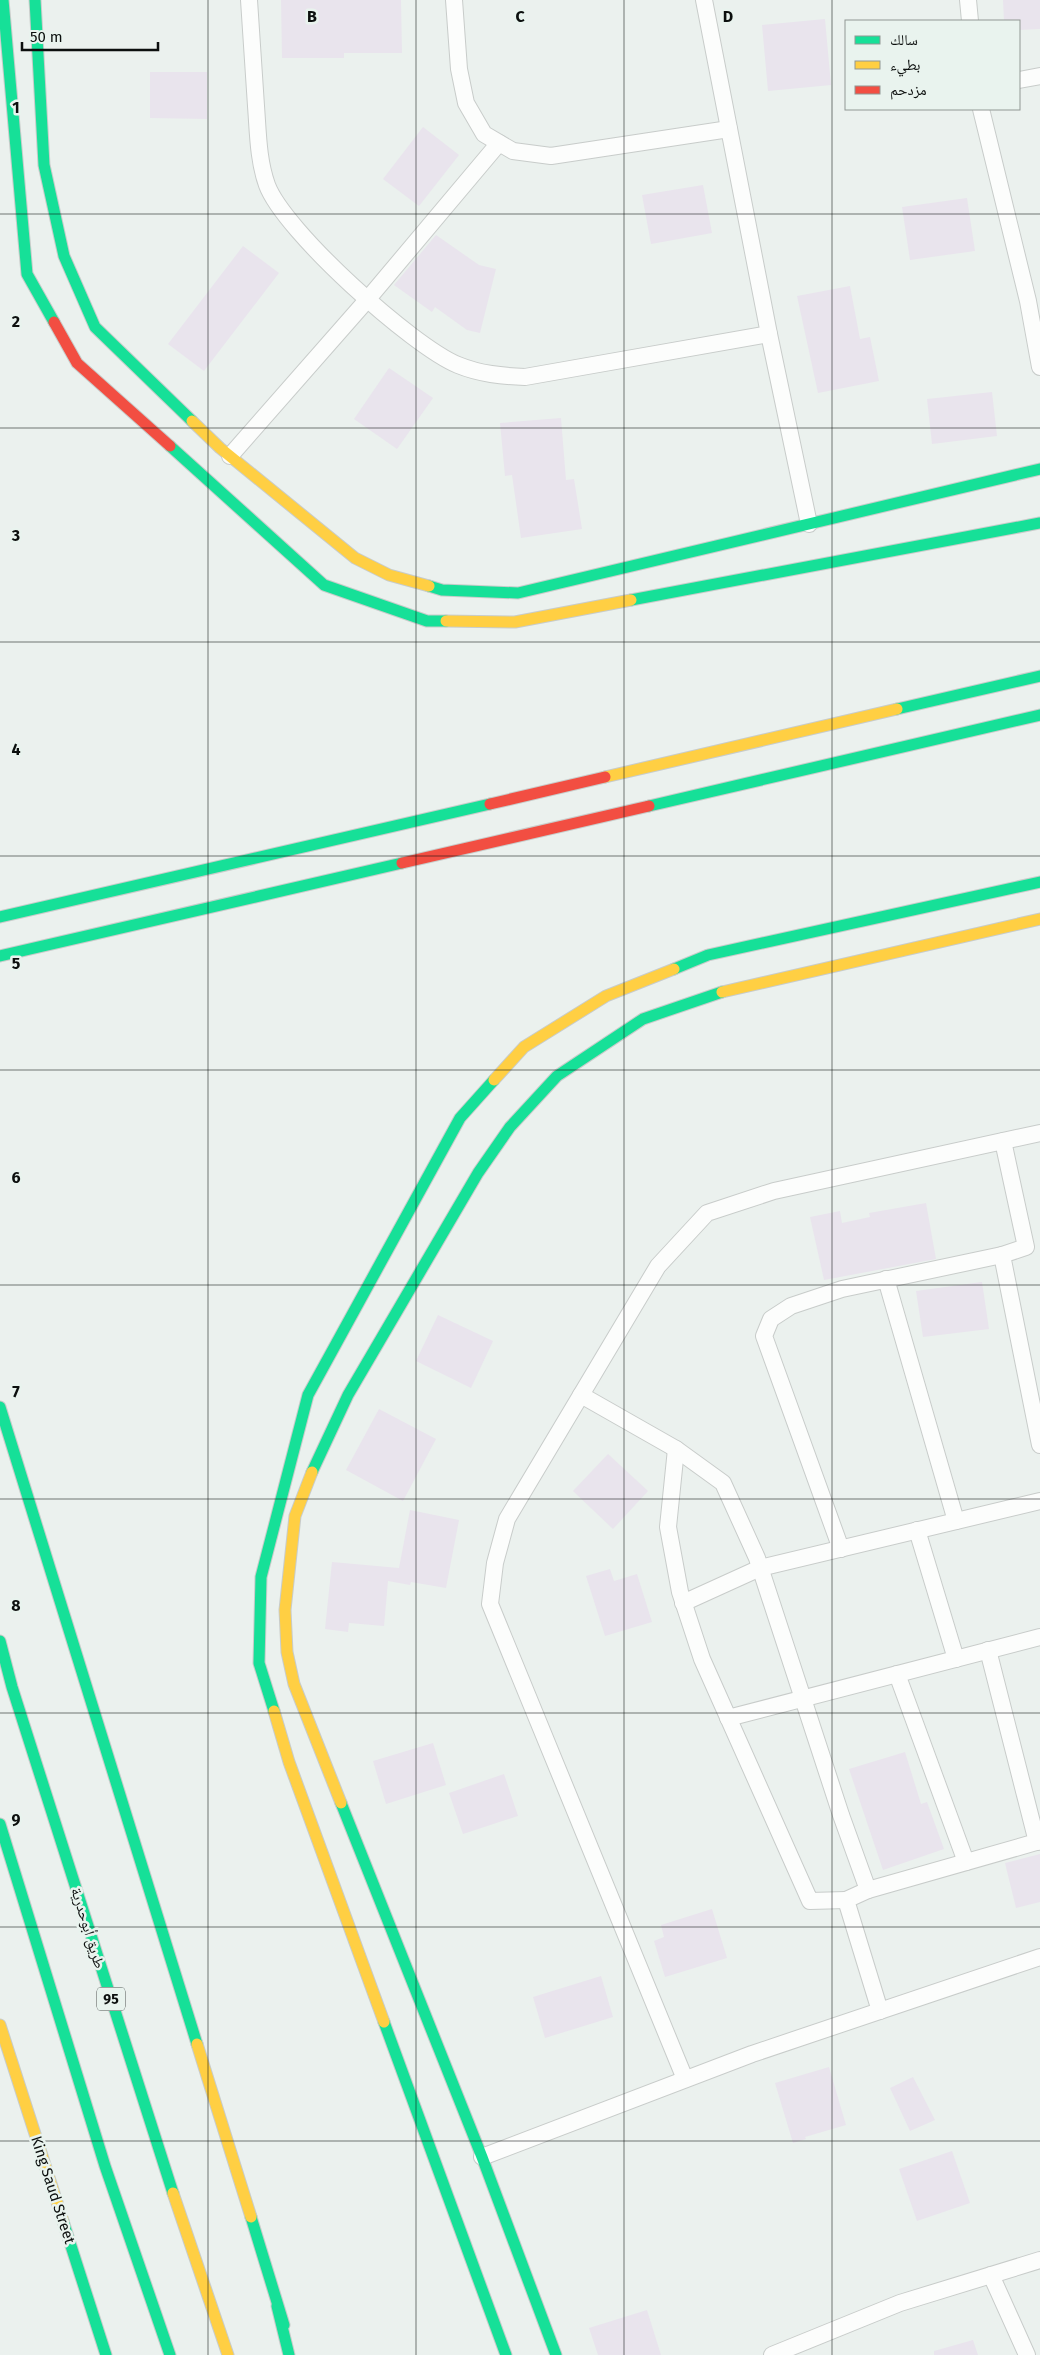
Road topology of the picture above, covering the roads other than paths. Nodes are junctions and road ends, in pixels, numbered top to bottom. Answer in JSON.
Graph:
{"nodes":[{"id":1,"x":4,"y":0,"type":"edge"},
{"id":2,"x":35,"y":0,"type":"edge"},
{"id":3,"x":249,"y":0,"type":"edge"},
{"id":4,"x":454,"y":0,"type":"edge"},
{"id":5,"x":704,"y":0,"type":"edge"},
{"id":6,"x":968,"y":0,"type":"edge"},
{"id":7,"x":970,"y":20,"type":"edge"},
{"id":8,"x":1040,"y":76,"type":"edge"},
{"id":9,"x":1020,"y":80,"type":"edge"},
{"id":10,"x":981,"y":110,"type":"edge"},
{"id":11,"x":729,"y":129,"type":"junction"},
{"id":12,"x":499,"y":143,"type":"junction"},
{"id":13,"x":1034,"y":299,"type":"edge"},
{"id":14,"x":367,"y":300,"type":"junction"},
{"id":15,"x":769,"y":334,"type":"junction"},
{"id":16,"x":1040,"y":367,"type":"edge"},
{"id":17,"x":230,"y":456,"type":"junction"},
{"id":18,"x":1040,"y":469,"type":"edge"},
{"id":19,"x":1040,"y":523,"type":"edge"},
{"id":20,"x":809,"y":524,"type":"junction"},
{"id":21,"x":1040,"y":676,"type":"edge"},
{"id":22,"x":1040,"y":715,"type":"edge"},
{"id":23,"x":1040,"y":882,"type":"edge"},
{"id":24,"x":0,"y":917,"type":"edge"},
{"id":25,"x":1040,"y":919,"type":"edge"},
{"id":26,"x":0,"y":956,"type":"edge"},
{"id":27,"x":1040,"y":1133,"type":"edge"},
{"id":28,"x":1003,"y":1141,"type":"junction"},
{"id":29,"x":1033,"y":1246,"type":"edge"},
{"id":30,"x":1002,"y":1255,"type":"junction"},
{"id":31,"x":886,"y":1280,"type":"junction"},
{"id":32,"x":581,"y":1395,"type":"junction"},
{"id":33,"x":0,"y":1407,"type":"edge"},
{"id":34,"x":1040,"y":1445,"type":"edge"},
{"id":35,"x":676,"y":1449,"type":"junction"},
{"id":36,"x":1040,"y":1501,"type":"edge"},
{"id":37,"x":956,"y":1521,"type":"junction"},
{"id":38,"x":917,"y":1530,"type":"junction"},
{"id":39,"x":841,"y":1549,"type":"junction"},
{"id":40,"x":760,"y":1568,"type":"junction"},
{"id":41,"x":683,"y":1603,"type":"junction"},
{"id":42,"x":1040,"y":1637,"type":"edge"},
{"id":43,"x":0,"y":1641,"type":"edge"},
{"id":44,"x":988,"y":1650,"type":"junction"},
{"id":45,"x":956,"y":1659,"type":"junction"},
{"id":46,"x":897,"y":1674,"type":"junction"},
{"id":47,"x":803,"y":1699,"type":"junction"},
{"id":48,"x":728,"y":1718,"type":"junction"},
{"id":49,"x":0,"y":1824,"type":"edge"},
{"id":50,"x":1038,"y":1842,"type":"edge"},
{"id":51,"x":966,"y":1862,"type":"junction"},
{"id":52,"x":868,"y":1890,"type":"junction"},
{"id":53,"x":846,"y":1900,"type":"junction"},
{"id":54,"x":1040,"y":1958,"type":"edge"},
{"id":55,"x":880,"y":2011,"type":"junction"},
{"id":56,"x":0,"y":2025,"type":"edge"},
{"id":57,"x":685,"y":2079,"type":"junction"},
{"id":58,"x":482,"y":2157,"type":"junction"},
{"id":59,"x":1040,"y":2260,"type":"edge"},
{"id":60,"x":991,"y":2275,"type":"junction"},
{"id":61,"x":277,"y":2306,"type":"junction"},
{"id":62,"x":775,"y":2354,"type":"edge"},
{"id":63,"x":106,"y":2355,"type":"edge"},
{"id":64,"x":170,"y":2355,"type":"edge"},
{"id":65,"x":228,"y":2355,"type":"edge"},
{"id":66,"x":289,"y":2355,"type":"edge"},
{"id":67,"x":296,"y":2355,"type":"edge"},
{"id":68,"x":506,"y":2355,"type":"edge"},
{"id":69,"x":556,"y":2355,"type":"edge"},
{"id":70,"x":1027,"y":2355,"type":"edge"}],
"edges":[{"from":1,"to":19,"type":"main road"},
{"from":2,"to":17,"type":"main road"},
{"from":3,"to":14,"type":"street"},
{"from":4,"to":12,"type":"street"},
{"from":5,"to":11,"type":"street"},
{"from":6,"to":7,"type":"street"},
{"from":8,"to":9,"type":"street"},
{"from":10,"to":13,"type":"street"},
{"from":11,"to":12,"type":"street"},
{"from":11,"to":15,"type":"street"},
{"from":12,"to":14,"type":"street"},
{"from":13,"to":16,"type":"street"},
{"from":14,"to":15,"type":"street"},
{"from":14,"to":17,"type":"street"},
{"from":15,"to":20,"type":"street"},
{"from":17,"to":20,"type":"main road"},
{"from":18,"to":20,"type":"main road"},
{"from":21,"to":24,"type":"main road"},
{"from":22,"to":26,"type":"main road"},
{"from":23,"to":68,"type":"main road"},
{"from":25,"to":58,"type":"main road"},
{"from":27,"to":28,"type":"street"},
{"from":28,"to":29,"type":"street"},
{"from":28,"to":32,"type":"street"},
{"from":29,"to":30,"type":"street"},
{"from":30,"to":31,"type":"street"},
{"from":30,"to":34,"type":"street"},
{"from":31,"to":37,"type":"street"},
{"from":31,"to":39,"type":"street"},
{"from":32,"to":35,"type":"street"},
{"from":32,"to":57,"type":"street"},
{"from":33,"to":61,"type":"main road"},
{"from":35,"to":40,"type":"street"},
{"from":35,"to":41,"type":"street"},
{"from":36,"to":37,"type":"street"},
{"from":37,"to":38,"type":"street"},
{"from":38,"to":39,"type":"street"},
{"from":38,"to":45,"type":"street"},
{"from":39,"to":40,"type":"street"},
{"from":40,"to":41,"type":"street"},
{"from":40,"to":47,"type":"street"},
{"from":41,"to":48,"type":"street"},
{"from":42,"to":44,"type":"street"},
{"from":43,"to":65,"type":"main road","name":"طريق أبوحدرية","number":"95"},
{"from":44,"to":45,"type":"street"},
{"from":44,"to":50,"type":"street"},
{"from":45,"to":46,"type":"street"},
{"from":46,"to":47,"type":"street"},
{"from":46,"to":51,"type":"street"},
{"from":47,"to":48,"type":"street"},
{"from":47,"to":52,"type":"street"},
{"from":48,"to":53,"type":"street"},
{"from":49,"to":64,"type":"main road"},
{"from":50,"to":51,"type":"street"},
{"from":51,"to":52,"type":"street"},
{"from":52,"to":53,"type":"street"},
{"from":53,"to":55,"type":"street"},
{"from":54,"to":55,"type":"street"},
{"from":55,"to":57,"type":"street"},
{"from":56,"to":63,"type":"main road","name":"King Saud Street"},
{"from":57,"to":58,"type":"street"},
{"from":58,"to":69,"type":"main road"},
{"from":59,"to":60,"type":"street"},
{"from":60,"to":62,"type":"street"},
{"from":60,"to":70,"type":"street"},
{"from":61,"to":66,"type":"main road"},
{"from":61,"to":67,"type":"main road"}]}
